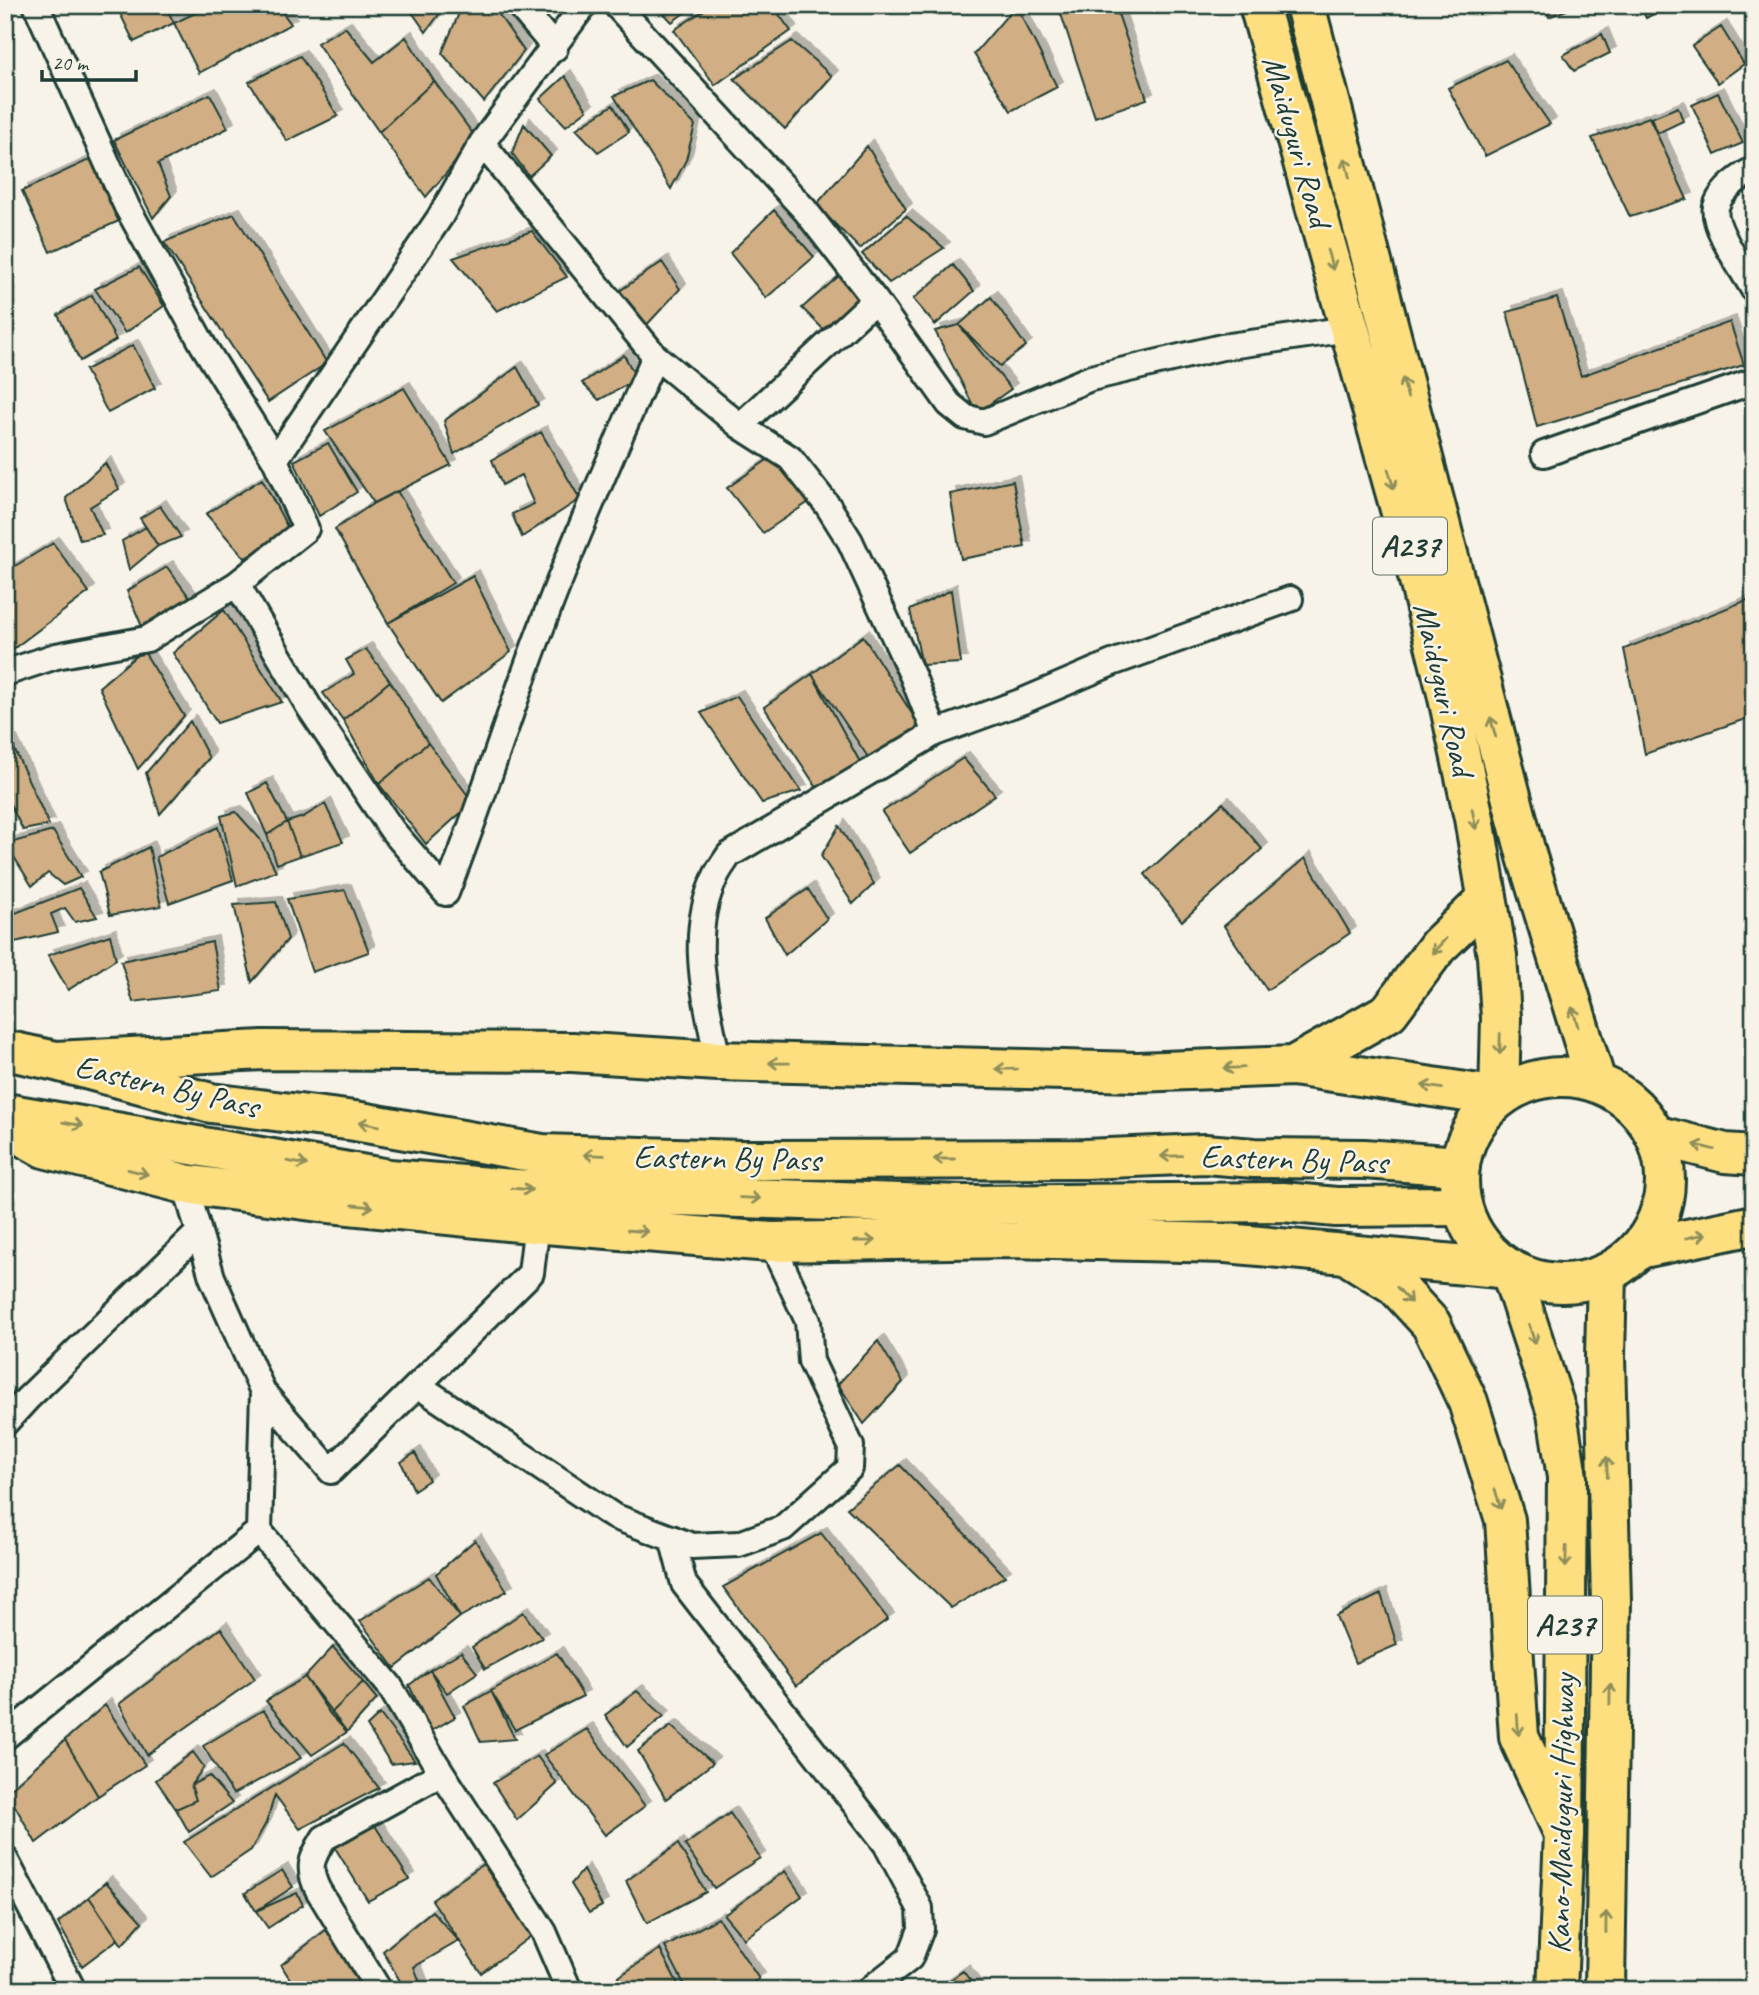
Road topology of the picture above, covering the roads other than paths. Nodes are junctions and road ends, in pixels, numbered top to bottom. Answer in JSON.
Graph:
{"nodes":[{"id":1,"x":36,"y":5,"type":"edge"},
{"id":2,"x":519,"y":5,"type":"edge"},
{"id":3,"x":584,"y":5,"type":"edge"},
{"id":4,"x":616,"y":5,"type":"edge"},
{"id":5,"x":1259,"y":5,"type":"edge"},
{"id":6,"x":1305,"y":5,"type":"edge"},
{"id":7,"x":555,"y":48,"type":"junction"},
{"id":8,"x":482,"y":143,"type":"junction"},
{"id":9,"x":1754,"y":169,"type":"edge"},
{"id":10,"x":1754,"y":290,"type":"edge"},
{"id":11,"x":875,"y":300,"type":"junction"},
{"id":12,"x":1349,"y":329,"type":"junction"},
{"id":13,"x":655,"y":356,"type":"junction"},
{"id":14,"x":1754,"y":381,"type":"edge"},
{"id":15,"x":740,"y":426,"type":"junction"},
{"id":16,"x":1545,"y":454,"type":"dead end"},
{"id":17,"x":275,"y":460,"type":"junction"},
{"id":18,"x":237,"y":583,"type":"junction"},
{"id":19,"x":1290,"y":599,"type":"dead end"},
{"id":20,"x":5,"y":673,"type":"edge"},
{"id":21,"x":935,"y":733,"type":"junction"},
{"id":22,"x":1488,"y":899,"type":"junction"},
{"id":23,"x":5,"y":1050,"type":"edge"},
{"id":24,"x":56,"y":1061,"type":"junction"},
{"id":25,"x":718,"y":1061,"type":"junction"},
{"id":26,"x":1293,"y":1066,"type":"junction"},
{"id":27,"x":1596,"y":1082,"type":"junction"},
{"id":28,"x":1500,"y":1097,"type":"junction"},
{"id":29,"x":5,"y":1113,"type":"edge"},
{"id":30,"x":5,"y":1126,"type":"edge"},
{"id":31,"x":1655,"y":1135,"type":"junction"},
{"id":32,"x":1754,"y":1155,"type":"edge"},
{"id":33,"x":1460,"y":1166,"type":"junction"},
{"id":34,"x":185,"y":1184,"type":"junction"},
{"id":35,"x":1462,"y":1206,"type":"junction"},
{"id":36,"x":537,"y":1223,"type":"junction"},
{"id":37,"x":1754,"y":1225,"type":"edge"},
{"id":38,"x":198,"y":1233,"type":"junction"},
{"id":39,"x":771,"y":1242,"type":"junction"},
{"id":40,"x":1639,"y":1249,"type":"junction"},
{"id":41,"x":1349,"y":1256,"type":"junction"},
{"id":42,"x":1510,"y":1269,"type":"junction"},
{"id":43,"x":1607,"y":1273,"type":"junction"},
{"id":44,"x":419,"y":1385,"type":"junction"},
{"id":45,"x":263,"y":1392,"type":"junction"},
{"id":46,"x":5,"y":1423,"type":"edge"},
{"id":47,"x":259,"y":1531,"type":"junction"},
{"id":48,"x":672,"y":1538,"type":"junction"},
{"id":49,"x":5,"y":1737,"type":"edge"},
{"id":50,"x":442,"y":1773,"type":"junction"},
{"id":51,"x":1564,"y":1834,"type":"junction"},
{"id":52,"x":5,"y":1859,"type":"edge"},
{"id":53,"x":73,"y":1990,"type":"edge"},
{"id":54,"x":379,"y":1990,"type":"edge"},
{"id":55,"x":569,"y":1990,"type":"edge"},
{"id":56,"x":869,"y":1990,"type":"edge"},
{"id":57,"x":1557,"y":1990,"type":"edge"},
{"id":58,"x":1605,"y":1990,"type":"edge"}],
"edges":[{"from":1,"to":17,"type":"street"},
{"from":2,"to":7,"type":"street"},
{"from":3,"to":7,"type":"street"},
{"from":4,"to":11,"type":"street"},
{"from":5,"to":12,"type":"main road","name":"Maiduguri Road","number":"A237","one_way":true},
{"from":27,"to":6,"type":"main road","name":"Maiduguri Road","number":"A237","one_way":true},
{"from":7,"to":8,"type":"street"},
{"from":8,"to":13,"type":"street"},
{"from":8,"to":17,"type":"street"},
{"from":9,"to":10,"type":"street"},
{"from":11,"to":12,"type":"street"},
{"from":11,"to":15,"type":"street"},
{"from":12,"to":22,"type":"main road","name":"Maiduguri Road","number":"A237","one_way":true},
{"from":13,"to":15,"type":"street"},
{"from":13,"to":18,"type":"street"},
{"from":14,"to":16,"type":"street"},
{"from":15,"to":21,"type":"street"},
{"from":17,"to":18,"type":"street"},
{"from":18,"to":20,"type":"street"},
{"from":19,"to":21,"type":"street"},
{"from":21,"to":25,"type":"street"},
{"from":22,"to":26,"type":"main road","one_way":true},
{"from":22,"to":28,"type":"main road","name":"Maiduguri Road","number":"A237","one_way":true},
{"from":23,"to":24,"type":"main road","name":"Eastern By Pass"},
{"from":24,"to":25,"type":"main road"},
{"from":33,"to":24,"type":"main road","name":"Eastern By Pass","one_way":true},
{"from":26,"to":25,"type":"main road","one_way":true},
{"from":28,"to":26,"type":"main road","one_way":true},
{"from":27,"to":28,"type":"main road"},
{"from":27,"to":31,"type":"main road"},
{"from":28,"to":33,"type":"main road"},
{"from":29,"to":35,"type":"main road","name":"Eastern By Pass","one_way":true},
{"from":30,"to":34,"type":"main road","one_way":true},
{"from":32,"to":31,"type":"main road","one_way":true},
{"from":31,"to":40,"type":"main road"},
{"from":33,"to":35,"type":"main road"},
{"from":34,"to":36,"type":"main road","one_way":true},
{"from":34,"to":38,"type":"street"},
{"from":35,"to":42,"type":"main road"},
{"from":36,"to":39,"type":"main road","one_way":true},
{"from":36,"to":44,"type":"street"},
{"from":40,"to":37,"type":"main road","one_way":true},
{"from":38,"to":45,"type":"street"},
{"from":38,"to":46,"type":"street"},
{"from":39,"to":41,"type":"main road","one_way":true},
{"from":39,"to":48,"type":"street"},
{"from":40,"to":43,"type":"main road"},
{"from":41,"to":42,"type":"main road"},
{"from":41,"to":51,"type":"main road","one_way":true},
{"from":42,"to":43,"type":"main road"},
{"from":42,"to":51,"type":"main road","name":"Kano-Maiduguri Highway","number":"A237","one_way":true},
{"from":58,"to":43,"type":"main road","name":"Kano-Maiduguri Highway","number":"A237","one_way":true},
{"from":44,"to":45,"type":"street"},
{"from":44,"to":48,"type":"street"},
{"from":45,"to":47,"type":"street"},
{"from":47,"to":49,"type":"street"},
{"from":47,"to":50,"type":"street"},
{"from":48,"to":56,"type":"street"},
{"from":50,"to":54,"type":"street"},
{"from":50,"to":55,"type":"street"},
{"from":51,"to":57,"type":"main road","name":"Kano-Maiduguri Highway","number":"A237"},
{"from":52,"to":53,"type":"street"}]}
